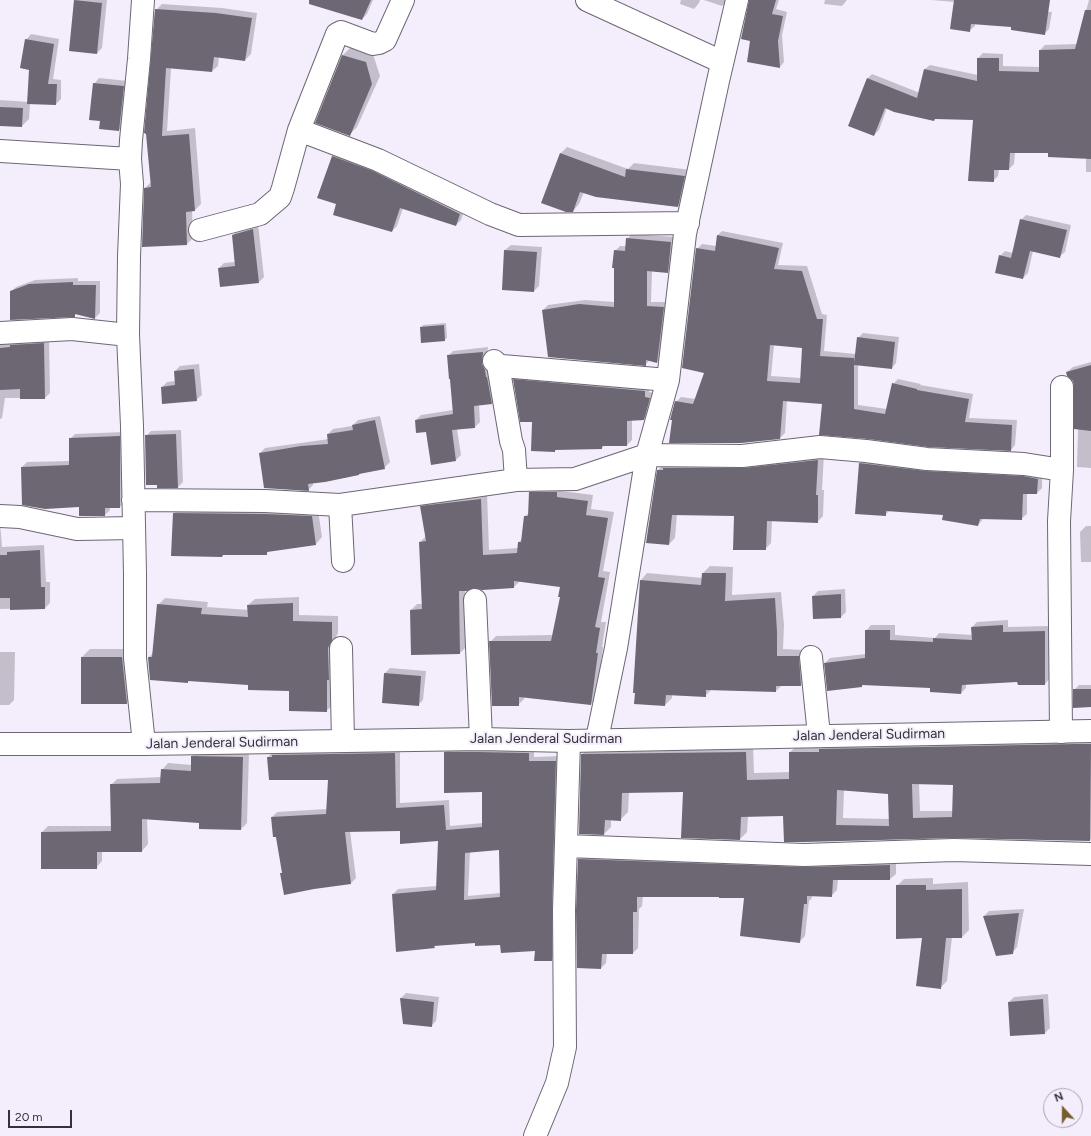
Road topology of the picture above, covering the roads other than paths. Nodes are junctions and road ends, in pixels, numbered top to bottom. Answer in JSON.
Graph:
{"nodes":[{"id":1,"x":143,"y":0,"type":"edge"},
{"id":2,"x":403,"y":0,"type":"edge"},
{"id":3,"x":587,"y":0,"type":"edge"},
{"id":4,"x":737,"y":0,"type":"edge"},
{"id":5,"x":722,"y":62,"type":"junction"},
{"id":6,"x":299,"y":130,"type":"junction"},
{"id":7,"x":0,"y":151,"type":"edge"},
{"id":8,"x":130,"y":159,"type":"junction"},
{"id":9,"x":688,"y":223,"type":"junction"},
{"id":10,"x":200,"y":230,"type":"dead end"},
{"id":11,"x":0,"y":333,"type":"edge"},
{"id":12,"x":128,"y":335,"type":"junction"},
{"id":13,"x":668,"y":380,"type":"junction"},
{"id":14,"x":1062,"y":387,"type":"dead end"},
{"id":15,"x":647,"y":455,"type":"junction"},
{"id":16,"x":1062,"y":470,"type":"junction"},
{"id":17,"x":516,"y":480,"type":"junction"},
{"id":18,"x":133,"y":500,"type":"junction"},
{"id":19,"x":340,"y":505,"type":"junction"},
{"id":20,"x":0,"y":516,"type":"edge"},
{"id":21,"x":134,"y":528,"type":"junction"},
{"id":22,"x":343,"y":560,"type":"dead end"},
{"id":23,"x":475,"y":600,"type":"dead end"},
{"id":24,"x":341,"y":648,"type":"dead end"},
{"id":25,"x":811,"y":657,"type":"dead end"},
{"id":26,"x":1062,"y":732,"type":"junction"},
{"id":27,"x":1091,"y":732,"type":"edge"},
{"id":28,"x":819,"y":735,"type":"junction"},
{"id":29,"x":480,"y":739,"type":"junction"},
{"id":30,"x":597,"y":739,"type":"junction"},
{"id":31,"x":569,"y":740,"type":"junction"},
{"id":32,"x":343,"y":741,"type":"junction"},
{"id":33,"x":0,"y":744,"type":"edge"},
{"id":34,"x":144,"y":744,"type":"junction"},
{"id":35,"x":567,"y":846,"type":"junction"},
{"id":36,"x":1091,"y":854,"type":"edge"},
{"id":37,"x":535,"y":1136,"type":"edge"}],
"edges":[{"from":1,"to":8,"type":"street"},
{"from":2,"to":6,"type":"street"},
{"from":3,"to":5,"type":"street"},
{"from":4,"to":5,"type":"street"},
{"from":5,"to":9,"type":"street"},
{"from":6,"to":9,"type":"street"},
{"from":6,"to":10,"type":"street"},
{"from":7,"to":8,"type":"street"},
{"from":8,"to":12,"type":"street"},
{"from":9,"to":13,"type":"street"},
{"from":11,"to":12,"type":"street"},
{"from":12,"to":18,"type":"street"},
{"from":13,"to":15,"type":"street"},
{"from":13,"to":17,"type":"street"},
{"from":14,"to":16,"type":"street"},
{"from":15,"to":16,"type":"street"},
{"from":15,"to":17,"type":"street"},
{"from":15,"to":30,"type":"street"},
{"from":16,"to":26,"type":"street"},
{"from":17,"to":19,"type":"street"},
{"from":18,"to":19,"type":"street"},
{"from":18,"to":21,"type":"street"},
{"from":19,"to":22,"type":"street"},
{"from":20,"to":21,"type":"street"},
{"from":21,"to":34,"type":"street"},
{"from":23,"to":29,"type":"street"},
{"from":24,"to":32,"type":"street"},
{"from":25,"to":28,"type":"street"},
{"from":26,"to":27,"type":"street","name":"Jalan Jenderal Sudirman"},
{"from":26,"to":28,"type":"street","name":"Jalan Jenderal Sudirman"},
{"from":28,"to":30,"type":"street","name":"Jalan Jenderal Sudirman"},
{"from":29,"to":31,"type":"street","name":"Jalan Jenderal Sudirman"},
{"from":29,"to":32,"type":"street","name":"Jalan Jenderal Sudirman"},
{"from":30,"to":31,"type":"street","name":"Jalan Jenderal Sudirman"},
{"from":31,"to":35,"type":"street"},
{"from":32,"to":34,"type":"street","name":"Jalan Jenderal Sudirman"},
{"from":33,"to":34,"type":"street","name":"Jalan Jenderal Sudirman"},
{"from":35,"to":36,"type":"street"},
{"from":35,"to":37,"type":"street"}]}
